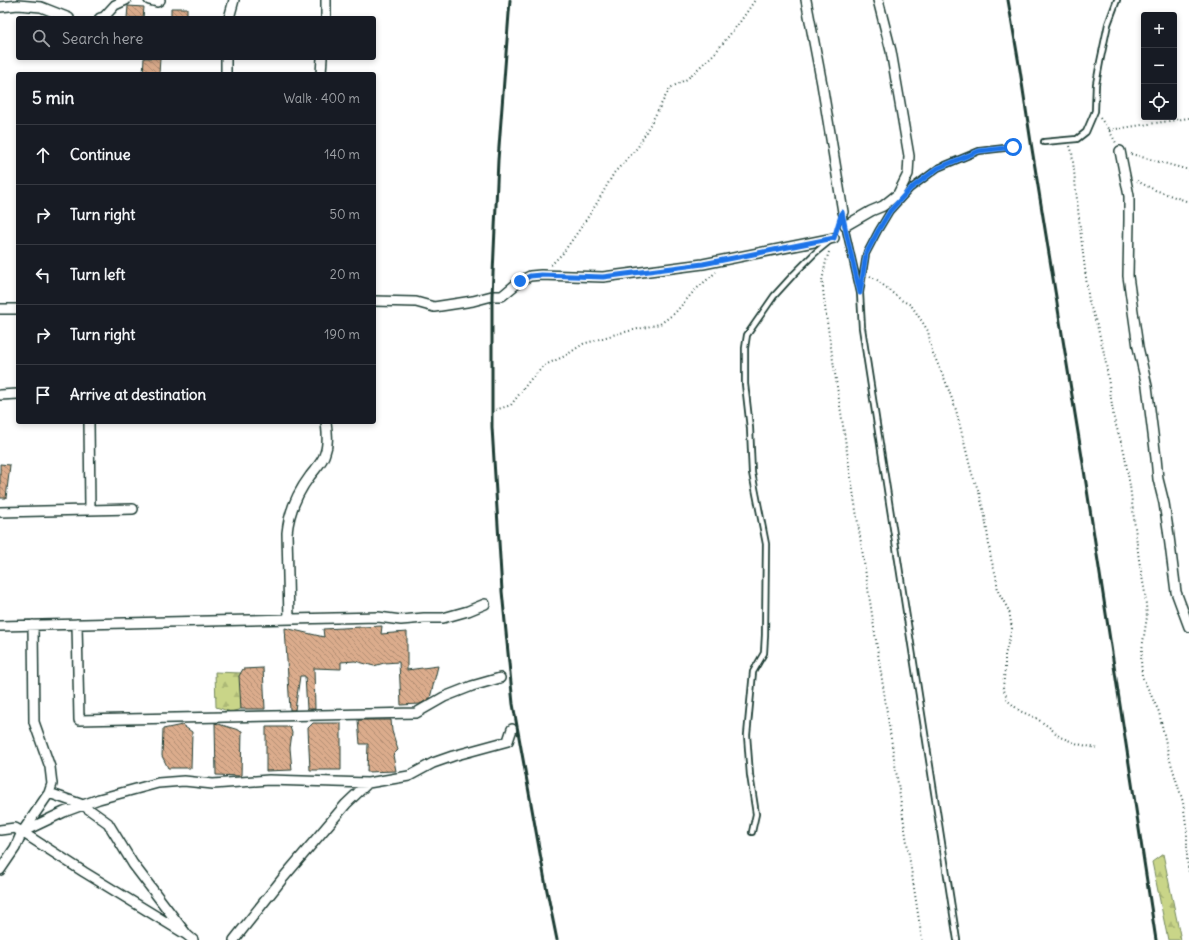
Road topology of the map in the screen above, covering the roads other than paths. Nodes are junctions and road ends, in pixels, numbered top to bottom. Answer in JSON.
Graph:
{"nodes":[{"id":1,"x":126,"y":0,"type":"edge"},
{"id":2,"x":149,"y":0,"type":"edge"},
{"id":3,"x":160,"y":0,"type":"edge"},
{"id":4,"x":234,"y":0,"type":"edge"},
{"id":5,"x":326,"y":0,"type":"edge"},
{"id":6,"x":806,"y":0,"type":"edge"},
{"id":7,"x":878,"y":0,"type":"edge"},
{"id":8,"x":1117,"y":0,"type":"edge"},
{"id":9,"x":0,"y":7,"type":"edge"},
{"id":10,"x":64,"y":16,"type":"edge"},
{"id":11,"x":105,"y":16,"type":"edge"},
{"id":12,"x":230,"y":16,"type":"edge"},
{"id":13,"x":326,"y":16,"type":"edge"},
{"id":14,"x":226,"y":60,"type":"edge"},
{"id":15,"x":322,"y":60,"type":"edge"},
{"id":16,"x":226,"y":72,"type":"edge"},
{"id":17,"x":321,"y":72,"type":"edge"},
{"id":18,"x":1044,"y":142,"type":"dead end"},
{"id":19,"x":1013,"y":147,"type":"dead end"},
{"id":20,"x":1120,"y":151,"type":"road end"},
{"id":21,"x":842,"y":212,"type":"joint"},
{"id":22,"x":845,"y":226,"type":"junction"},
{"id":23,"x":834,"y":238,"type":"joint"},
{"id":24,"x":860,"y":293,"type":"junction"},
{"id":25,"x":376,"y":301,"type":"edge"},
{"id":26,"x":0,"y":309,"type":"edge"},
{"id":27,"x":16,"y":309,"type":"edge"},
{"id":28,"x":16,"y":394,"type":"edge"},
{"id":29,"x":0,"y":395,"type":"edge"},
{"id":30,"x":89,"y":424,"type":"edge"},
{"id":31,"x":326,"y":424,"type":"edge"},
{"id":32,"x":133,"y":508,"type":"dead end"},
{"id":33,"x":90,"y":510,"type":"junction"},
{"id":34,"x":0,"y":512,"type":"edge"},
{"id":35,"x":485,"y":604,"type":"dead end"},
{"id":36,"x":289,"y":619,"type":"junction"},
{"id":37,"x":77,"y":624,"type":"junction"},
{"id":38,"x":33,"y":625,"type":"junction"},
{"id":39,"x":0,"y":626,"type":"edge"},
{"id":40,"x":1189,"y":627,"type":"edge"},
{"id":41,"x":500,"y":678,"type":"dead end"},
{"id":42,"x":512,"y":729,"type":"dead end"},
{"id":43,"x":368,"y":783,"type":"junction"},
{"id":44,"x":50,"y":793,"type":"junction"},
{"id":45,"x":83,"y":805,"type":"junction"},
{"id":46,"x":0,"y":830,"type":"edge"},
{"id":47,"x":22,"y":832,"type":"junction"},
{"id":48,"x":752,"y":832,"type":"dead end"},
{"id":49,"x":0,"y":870,"type":"edge"},
{"id":50,"x":190,"y":938,"type":"edge"},
{"id":51,"x":234,"y":940,"type":"edge"},
{"id":52,"x":957,"y":940,"type":"edge"}],
"edges":[{"from":1,"to":11,"type":"street"},
{"from":2,"to":3,"type":"street"},
{"from":4,"to":12,"type":"street"},
{"from":5,"to":13,"type":"street"},
{"from":6,"to":21,"type":"street"},
{"from":7,"to":22,"type":"street"},
{"from":8,"to":18,"type":"lane"},
{"from":9,"to":10,"type":"street"},
{"from":14,"to":16,"type":"street"},
{"from":15,"to":17,"type":"street"},
{"from":19,"to":24,"type":"lane"},
{"from":20,"to":40,"type":"street"},
{"from":21,"to":22,"type":"lane"},
{"from":22,"to":24,"type":"lane"},
{"from":23,"to":25,"type":"street"},
{"from":23,"to":48,"type":"lane"},
{"from":24,"to":52,"type":"lane"},
{"from":26,"to":27,"type":"street"},
{"from":28,"to":29,"type":"street"},
{"from":30,"to":33,"type":"street"},
{"from":31,"to":36,"type":"street"},
{"from":32,"to":33,"type":"street"},
{"from":33,"to":34,"type":"street"},
{"from":35,"to":36,"type":"street"},
{"from":36,"to":37,"type":"street"},
{"from":37,"to":38,"type":"street"},
{"from":37,"to":41,"type":"street"},
{"from":38,"to":39,"type":"street"},
{"from":38,"to":44,"type":"street"},
{"from":42,"to":43,"type":"street"},
{"from":43,"to":45,"type":"street"},
{"from":43,"to":51,"type":"street"},
{"from":44,"to":45,"type":"street"},
{"from":44,"to":47,"type":"street"},
{"from":45,"to":47,"type":"street"},
{"from":45,"to":50,"type":"street"},
{"from":46,"to":47,"type":"street"},
{"from":47,"to":49,"type":"street"},
{"from":47,"to":50,"type":"street"}]}
